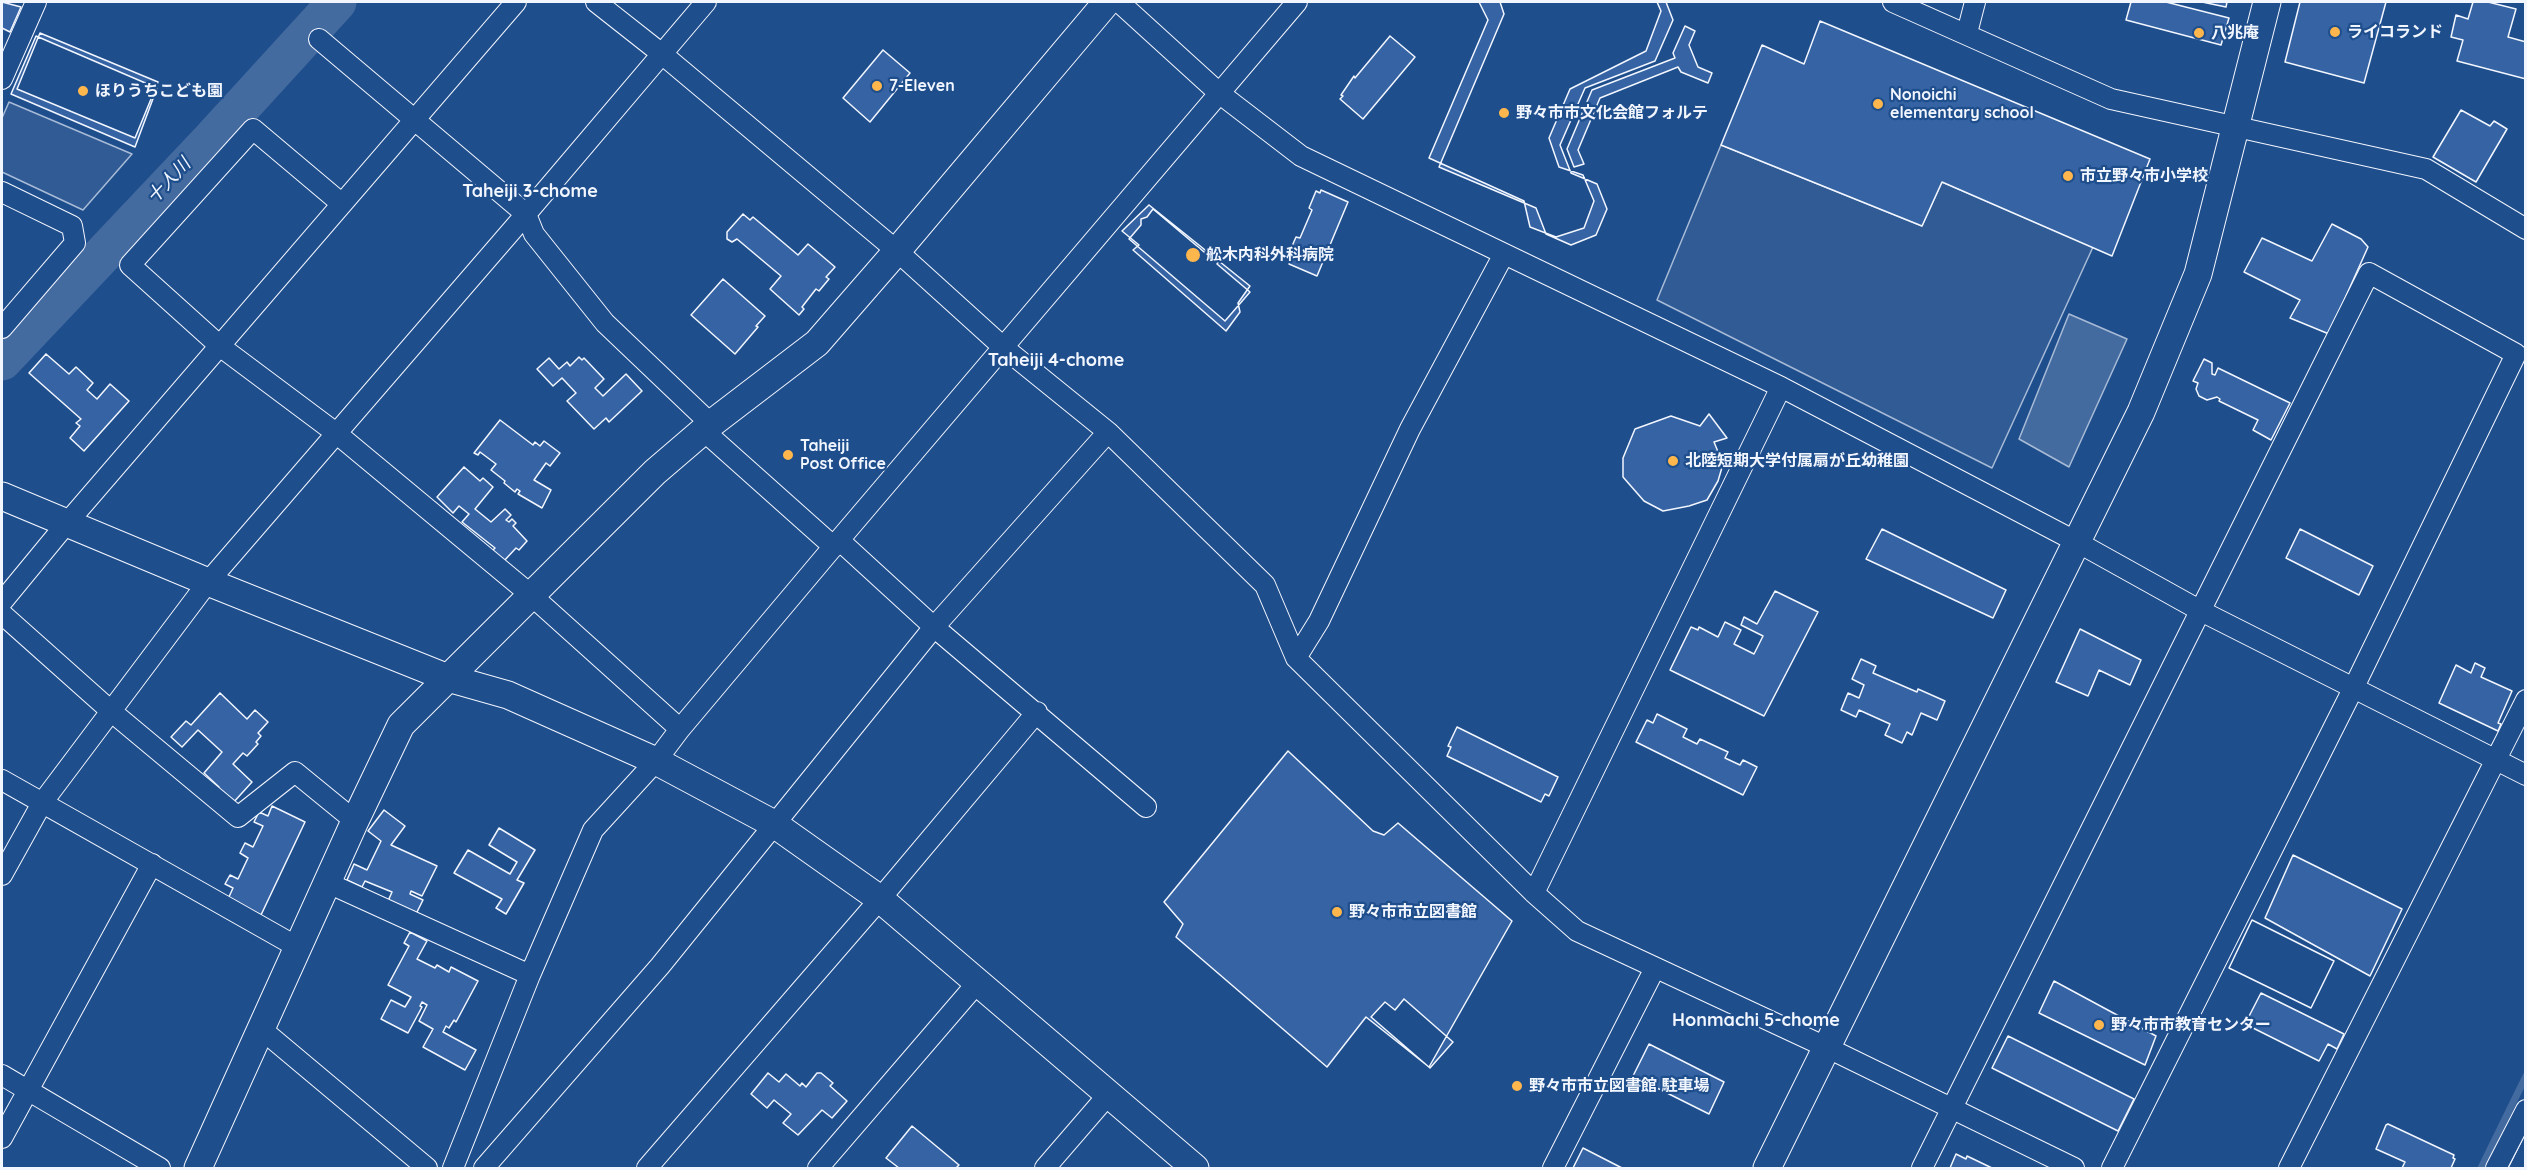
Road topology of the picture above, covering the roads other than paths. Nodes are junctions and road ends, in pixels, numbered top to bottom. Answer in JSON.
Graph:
{"nodes":[{"id":1,"x":36,"y":2,"type":"edge"},
{"id":2,"x":516,"y":2,"type":"edge"},
{"id":3,"x":596,"y":2,"type":"edge"},
{"id":4,"x":706,"y":2,"type":"edge"},
{"id":5,"x":1107,"y":2,"type":"edge"},
{"id":6,"x":1119,"y":2,"type":"edge"},
{"id":7,"x":1297,"y":2,"type":"edge"},
{"id":8,"x":1893,"y":2,"type":"edge"},
{"id":9,"x":1975,"y":2,"type":"edge"},
{"id":10,"x":2267,"y":2,"type":"edge"},
{"id":11,"x":1967,"y":33,"type":"junction"},
{"id":12,"x":319,"y":39,"type":"dead end"},
{"id":13,"x":662,"y":54,"type":"junction"},
{"id":14,"x":2,"y":79,"type":"edge"},
{"id":15,"x":1219,"y":93,"type":"junction"},
{"id":16,"x":416,"y":121,"type":"junction"},
{"id":17,"x":2235,"y":125,"type":"junction"},
{"id":18,"x":2,"y":192,"type":"edge"},
{"id":19,"x":342,"y":204,"type":"junction"},
{"id":20,"x":526,"y":214,"type":"junction"},
{"id":21,"x":2526,"y":229,"type":"edge"},
{"id":22,"x":897,"y":251,"type":"junction"},
{"id":23,"x":1504,"y":254,"type":"junction"},
{"id":24,"x":2,"y":328,"type":"edge"},
{"id":25,"x":221,"y":346,"type":"junction"},
{"id":26,"x":1003,"y":347,"type":"junction"},
{"id":27,"x":2521,"y":357,"type":"edge"},
{"id":28,"x":1781,"y":387,"type":"junction"},
{"id":29,"x":708,"y":428,"type":"junction"},
{"id":30,"x":1108,"y":432,"type":"junction"},
{"id":31,"x":336,"y":433,"type":"junction"},
{"id":32,"x":2,"y":496,"type":"edge"},
{"id":33,"x":67,"y":523,"type":"junction"},
{"id":34,"x":2077,"y":542,"type":"junction"},
{"id":35,"x":837,"y":544,"type":"junction"},
{"id":36,"x":207,"y":582,"type":"junction"},
{"id":37,"x":531,"y":595,"type":"junction"},
{"id":38,"x":2,"y":602,"type":"edge"},
{"id":39,"x":2201,"y":611,"type":"junction"},
{"id":40,"x":2,"y":615,"type":"edge"},
{"id":41,"x":934,"y":627,"type":"junction"},
{"id":42,"x":1296,"y":658,"type":"junction"},
{"id":43,"x":448,"y":678,"type":"junction"},
{"id":44,"x":2354,"y":687,"type":"junction"},
{"id":45,"x":2526,"y":700,"type":"edge"},
{"id":46,"x":112,"y":712,"type":"junction"},
{"id":47,"x":1037,"y":712,"type":"junction"},
{"id":48,"x":680,"y":729,"type":"junction"},
{"id":49,"x":656,"y":761,"type":"junction"},
{"id":50,"x":2496,"y":761,"type":"junction"},
{"id":51,"x":2526,"y":775,"type":"edge"},
{"id":52,"x":2,"y":780,"type":"edge"},
{"id":53,"x":42,"y":803,"type":"junction"},
{"id":54,"x":1146,"y":807,"type":"dead end"},
{"id":55,"x":355,"y":821,"type":"junction"},
{"id":56,"x":774,"y":824,"type":"junction"},
{"id":57,"x":152,"y":864,"type":"junction"},
{"id":58,"x":2,"y":875,"type":"edge"},
{"id":59,"x":328,"y":883,"type":"junction"},
{"id":60,"x":1534,"y":893,"type":"junction"},
{"id":61,"x":880,"y":899,"type":"junction"},
{"id":62,"x":299,"y":948,"type":"junction"},
{"id":63,"x":1655,"y":968,"type":"junction"},
{"id":64,"x":530,"y":975,"type":"junction"},
{"id":65,"x":978,"y":982,"type":"junction"},
{"id":66,"x":260,"y":1028,"type":"junction"},
{"id":67,"x":1828,"y":1048,"type":"junction"},
{"id":68,"x":2,"y":1075,"type":"edge"},
{"id":69,"x":28,"y":1091,"type":"junction"},
{"id":70,"x":1108,"y":1095,"type":"junction"},
{"id":71,"x":1952,"y":1108,"type":"junction"},
{"id":72,"x":2526,"y":1110,"type":"edge"},
{"id":73,"x":2,"y":1138,"type":"edge"},
{"id":74,"x":160,"y":1168,"type":"edge"},
{"id":75,"x":198,"y":1168,"type":"edge"},
{"id":76,"x":427,"y":1168,"type":"edge"},
{"id":77,"x":453,"y":1168,"type":"edge"},
{"id":78,"x":484,"y":1168,"type":"edge"},
{"id":79,"x":647,"y":1168,"type":"edge"},
{"id":80,"x":818,"y":1168,"type":"edge"},
{"id":81,"x":1045,"y":1168,"type":"edge"},
{"id":82,"x":1195,"y":1168,"type":"edge"},
{"id":83,"x":1553,"y":1168,"type":"edge"},
{"id":84,"x":1767,"y":1168,"type":"edge"},
{"id":85,"x":1922,"y":1168,"type":"edge"},
{"id":86,"x":2074,"y":1168,"type":"edge"},
{"id":87,"x":2112,"y":1168,"type":"edge"},
{"id":88,"x":2289,"y":1168,"type":"edge"},
{"id":89,"x":2496,"y":1168,"type":"edge"}],
"edges":[{"from":1,"to":14,"type":"street"},
{"from":2,"to":16,"type":"street"},
{"from":3,"to":13,"type":"street"},
{"from":4,"to":13,"type":"street"},
{"from":5,"to":22,"type":"street"},
{"from":6,"to":15,"type":"street"},
{"from":7,"to":15,"type":"street"},
{"from":8,"to":11,"type":"street"},
{"from":9,"to":11,"type":"street"},
{"from":10,"to":17,"type":"street"},
{"from":11,"to":17,"type":"street"},
{"from":12,"to":16,"type":"street"},
{"from":13,"to":20,"type":"street"},
{"from":13,"to":22,"type":"street"},
{"from":15,"to":23,"type":"street"},
{"from":15,"to":26,"type":"street"},
{"from":16,"to":19,"type":"street"},
{"from":16,"to":20,"type":"street"},
{"from":17,"to":21,"type":"street"},
{"from":17,"to":34,"type":"street"},
{"from":18,"to":24,"type":"street"},
{"from":19,"to":25,"type":"street"},
{"from":19,"to":25,"type":"street"},
{"from":20,"to":29,"type":"street"},
{"from":20,"to":31,"type":"street"},
{"from":22,"to":26,"type":"street"},
{"from":22,"to":29,"type":"street"},
{"from":23,"to":28,"type":"street"},
{"from":23,"to":42,"type":"street"},
{"from":25,"to":31,"type":"street"},
{"from":25,"to":33,"type":"street"},
{"from":26,"to":30,"type":"street"},
{"from":26,"to":35,"type":"street"},
{"from":27,"to":39,"type":"street"},
{"from":27,"to":44,"type":"street"},
{"from":28,"to":34,"type":"street"},
{"from":28,"to":60,"type":"street"},
{"from":29,"to":35,"type":"street"},
{"from":29,"to":37,"type":"street"},
{"from":30,"to":41,"type":"street"},
{"from":30,"to":42,"type":"street"},
{"from":31,"to":36,"type":"street"},
{"from":31,"to":37,"type":"street"},
{"from":32,"to":33,"type":"street"},
{"from":33,"to":36,"type":"street"},
{"from":33,"to":38,"type":"street"},
{"from":34,"to":39,"type":"street"},
{"from":34,"to":67,"type":"street"},
{"from":35,"to":41,"type":"street"},
{"from":35,"to":48,"type":"street"},
{"from":36,"to":43,"type":"street"},
{"from":36,"to":46,"type":"street"},
{"from":37,"to":43,"type":"street"},
{"from":37,"to":48,"type":"street"},
{"from":39,"to":44,"type":"street"},
{"from":39,"to":71,"type":"street"},
{"from":40,"to":46,"type":"street"},
{"from":41,"to":47,"type":"street"},
{"from":41,"to":56,"type":"street"},
{"from":42,"to":60,"type":"street"},
{"from":43,"to":49,"type":"street"},
{"from":43,"to":55,"type":"street"},
{"from":44,"to":50,"type":"street"},
{"from":44,"to":87,"type":"street"},
{"from":45,"to":50,"type":"street"},
{"from":46,"to":53,"type":"street"},
{"from":46,"to":55,"type":"street"},
{"from":47,"to":54,"type":"street"},
{"from":47,"to":61,"type":"street"},
{"from":48,"to":49,"type":"street"},
{"from":49,"to":56,"type":"street"},
{"from":49,"to":64,"type":"street"},
{"from":50,"to":51,"type":"street"},
{"from":50,"to":88,"type":"street"},
{"from":52,"to":53,"type":"street"},
{"from":53,"to":57,"type":"street"},
{"from":53,"to":58,"type":"street"},
{"from":55,"to":59,"type":"street"},
{"from":56,"to":61,"type":"street"},
{"from":56,"to":78,"type":"street"},
{"from":57,"to":62,"type":"street"},
{"from":57,"to":69,"type":"street"},
{"from":59,"to":62,"type":"street"},
{"from":59,"to":64,"type":"street"},
{"from":60,"to":63,"type":"street"},
{"from":61,"to":65,"type":"street"},
{"from":61,"to":79,"type":"street"},
{"from":62,"to":66,"type":"street"},
{"from":63,"to":67,"type":"street"},
{"from":63,"to":83,"type":"street"},
{"from":64,"to":77,"type":"street"},
{"from":65,"to":70,"type":"street"},
{"from":65,"to":80,"type":"street"},
{"from":66,"to":75,"type":"street"},
{"from":66,"to":76,"type":"street"},
{"from":67,"to":71,"type":"street"},
{"from":67,"to":84,"type":"street"},
{"from":68,"to":69,"type":"street"},
{"from":69,"to":73,"type":"street"},
{"from":69,"to":74,"type":"street"},
{"from":70,"to":81,"type":"street"},
{"from":70,"to":82,"type":"street"},
{"from":71,"to":85,"type":"street"},
{"from":71,"to":86,"type":"street"},
{"from":72,"to":89,"type":"street"}]}
